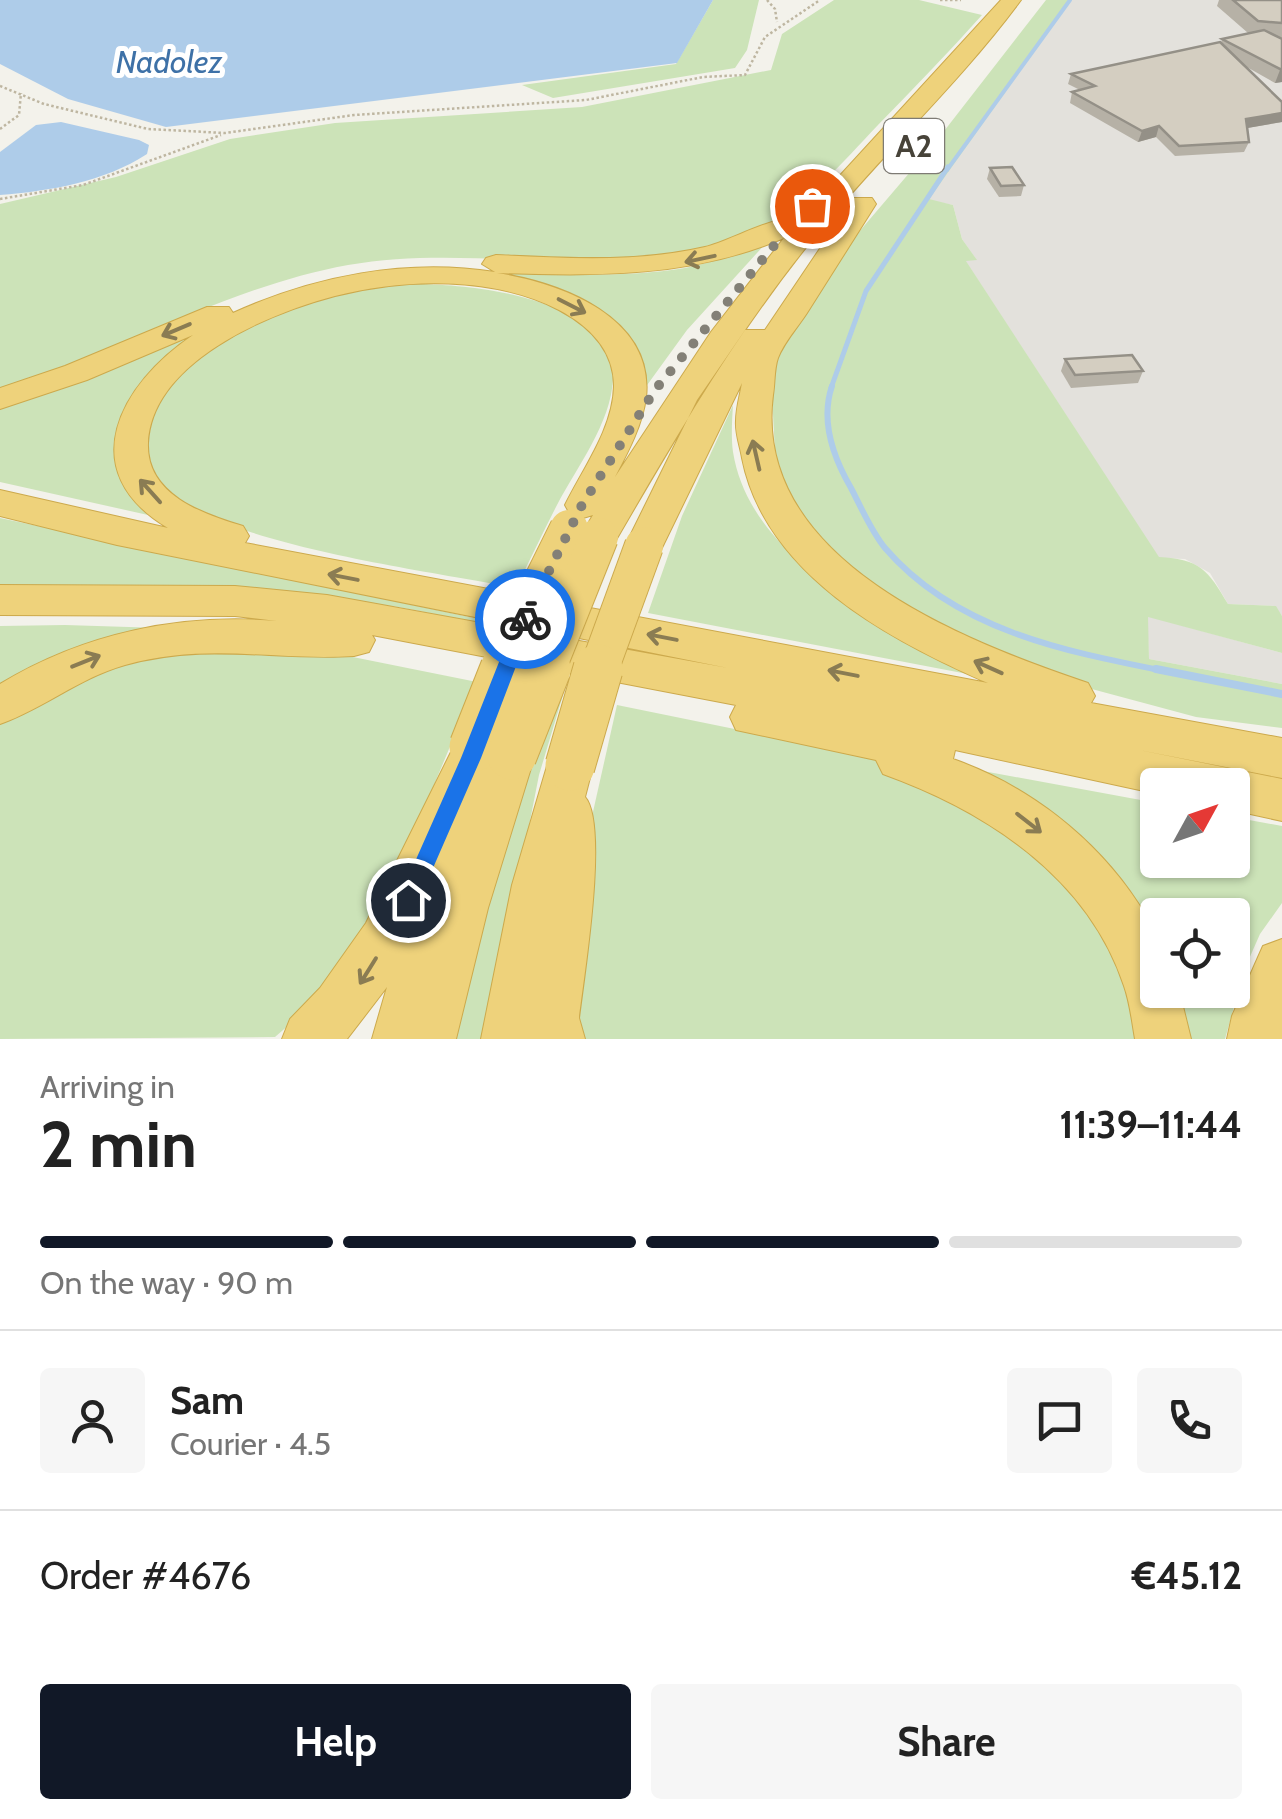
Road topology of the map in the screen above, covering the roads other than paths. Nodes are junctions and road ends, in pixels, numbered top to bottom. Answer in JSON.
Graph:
{"nodes":[{"id":1,"x":1011,"y":0,"type":"edge"},
{"id":2,"x":1033,"y":0,"type":"edge"},
{"id":3,"x":876,"y":180,"type":"junction"},
{"id":4,"x":791,"y":225,"type":"junction"},
{"id":5,"x":0,"y":399,"type":"edge"},
{"id":6,"x":0,"y":502,"type":"edge"},
{"id":7,"x":583,"y":524,"type":"junction"},
{"id":8,"x":259,"y":560,"type":"junction"},
{"id":9,"x":0,"y":600,"type":"edge"},
{"id":10,"x":0,"y":616,"type":"edge"},
{"id":11,"x":354,"y":640,"type":"junction"},
{"id":12,"x":0,"y":706,"type":"edge"},
{"id":13,"x":817,"y":730,"type":"junction"},
{"id":14,"x":486,"y":753,"type":"junction"},
{"id":15,"x":1282,"y":758,"type":"edge"},
{"id":16,"x":570,"y":766,"type":"junction"},
{"id":17,"x":1140,"y":770,"type":"edge"},
{"id":18,"x":1140,"y":788,"type":"edge"},
{"id":19,"x":1250,"y":793,"type":"edge"},
{"id":20,"x":1250,"y":799,"type":"edge"},
{"id":21,"x":1282,"y":801,"type":"edge"},
{"id":22,"x":1282,"y":965,"type":"edge"},
{"id":23,"x":310,"y":1039,"type":"edge"},
{"id":24,"x":400,"y":1039,"type":"edge"},
{"id":25,"x":428,"y":1039,"type":"edge"},
{"id":26,"x":510,"y":1039,"type":"edge"},
{"id":27,"x":556,"y":1039,"type":"edge"},
{"id":28,"x":1163,"y":1039,"type":"edge"},
{"id":29,"x":1255,"y":1039,"type":"edge"}],
"edges":[{"from":1,"to":3,"type":"highway","number":"A2"},
{"from":2,"to":3,"type":"highway","number":"A2"},
{"from":3,"to":4,"type":"highway"},
{"from":3,"to":7,"type":"highway","number":"A2"},
{"from":15,"to":3,"type":"highway","one_way":true},
{"from":3,"to":16,"type":"highway","number":"A2","bridge":true},
{"from":4,"to":5,"type":"highway","one_way":true},
{"from":4,"to":7,"type":"highway"},
{"from":6,"to":8,"type":"highway"},
{"from":8,"to":7,"type":"highway","one_way":true},
{"from":7,"to":14,"type":"highway","number":"A2","bridge":true},
{"from":15,"to":8,"type":"highway","one_way":true},
{"from":9,"to":17,"type":"highway"},
{"from":10,"to":11,"type":"highway"},
{"from":12,"to":11,"type":"highway","one_way":true},
{"from":11,"to":13,"type":"highway"},
{"from":13,"to":18,"type":"highway"},
{"from":13,"to":28,"type":"highway","one_way":true},
{"from":14,"to":23,"type":"highway","one_way":true},
{"from":14,"to":24,"type":"highway"},
{"from":14,"to":25,"type":"highway"},
{"from":16,"to":26,"type":"highway"},
{"from":16,"to":27,"type":"highway"},
{"from":19,"to":21,"type":"highway"},
{"from":20,"to":21,"type":"highway"},
{"from":22,"to":29,"type":"highway"}]}
